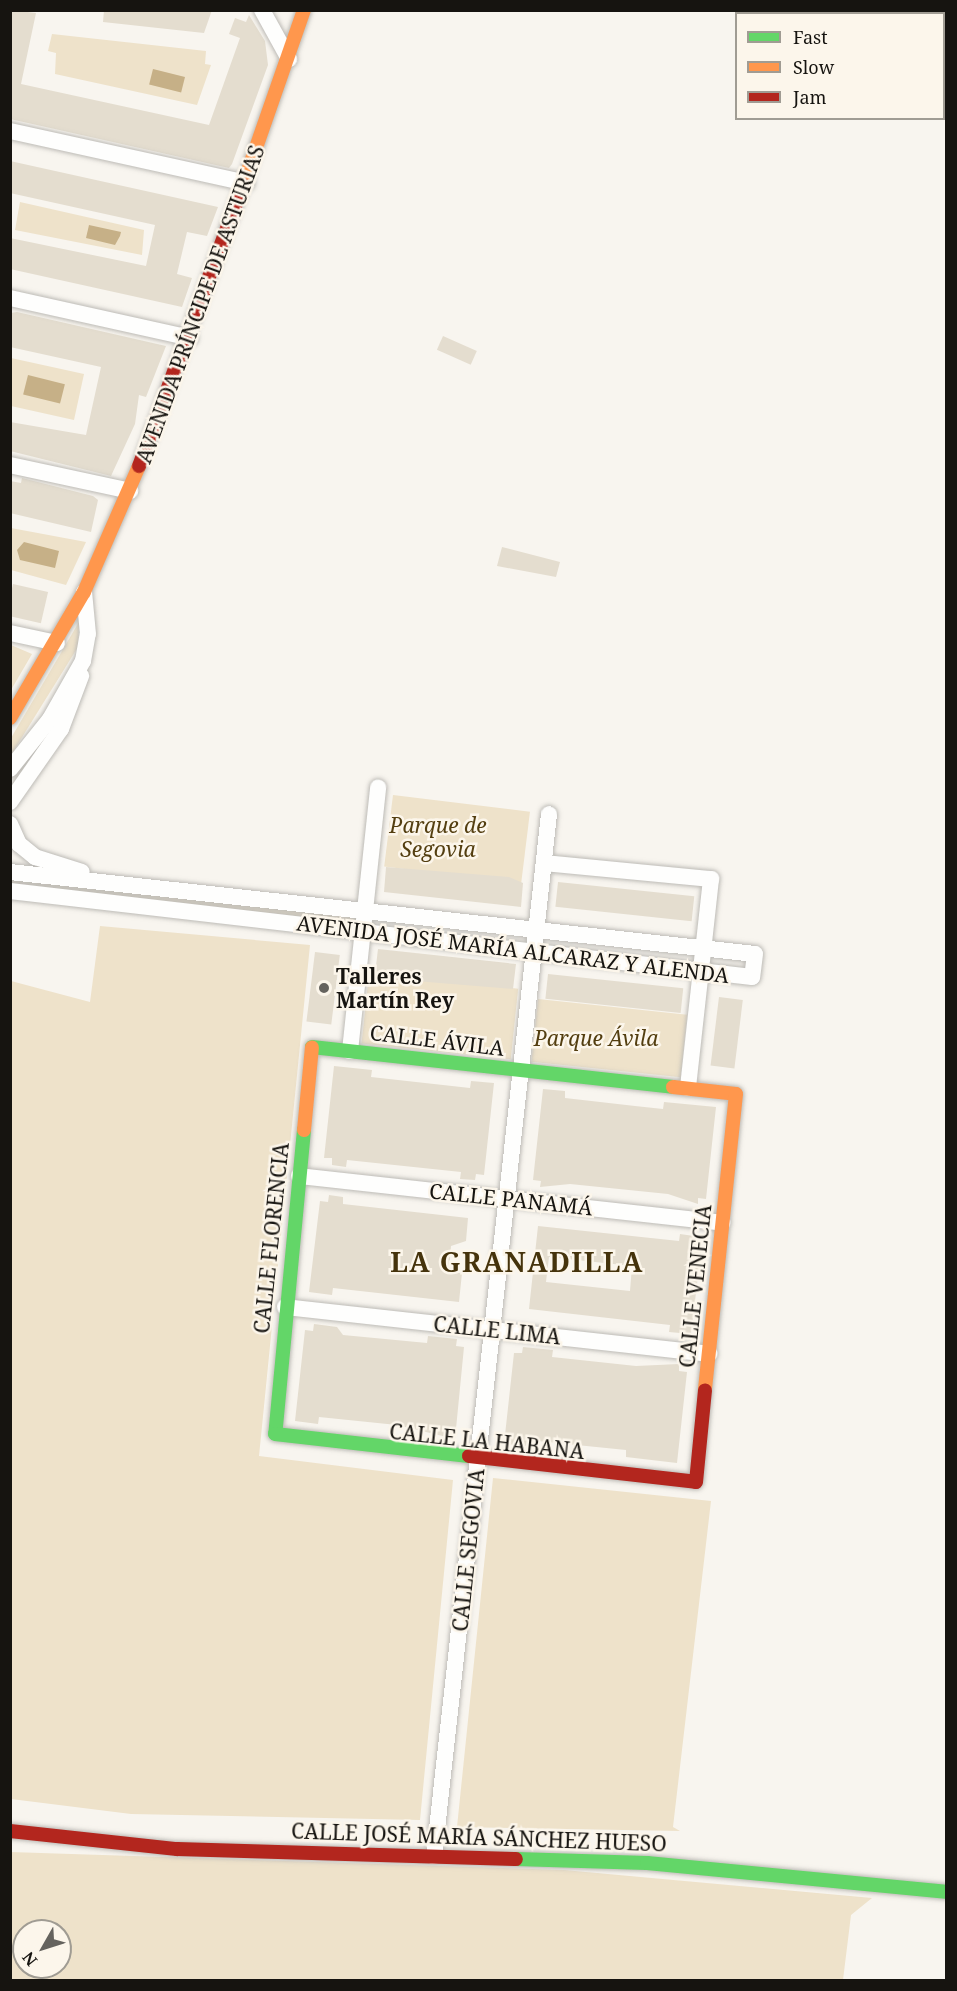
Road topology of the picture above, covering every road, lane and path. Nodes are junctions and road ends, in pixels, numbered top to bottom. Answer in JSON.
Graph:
{"nodes":[{"id":1,"x":262,"y":10,"type":"edge"},
{"id":2,"x":304,"y":10,"type":"edge"},
{"id":3,"x":290,"y":60,"type":"junction"},
{"id":4,"x":10,"y":131,"type":"edge"},
{"id":5,"x":246,"y":183,"type":"junction"},
{"id":6,"x":10,"y":298,"type":"edge"},
{"id":7,"x":190,"y":338,"type":"junction"},
{"id":8,"x":10,"y":465,"type":"edge"},
{"id":9,"x":130,"y":491,"type":"junction"},
{"id":10,"x":84,"y":592,"type":"junction"},
{"id":11,"x":10,"y":633,"type":"edge"},
{"id":12,"x":57,"y":643,"type":"junction"},
{"id":13,"x":83,"y":661,"type":"junction"},
{"id":14,"x":10,"y":718,"type":"edge"},
{"id":15,"x":10,"y":769,"type":"edge"},
{"id":16,"x":378,"y":787,"type":"dead end"},
{"id":17,"x":10,"y":802,"type":"edge"},
{"id":18,"x":549,"y":814,"type":"dead end"},
{"id":19,"x":10,"y":824,"type":"edge"},
{"id":20,"x":544,"y":863,"type":"junction"},
{"id":21,"x":10,"y":872,"type":"edge"},
{"id":22,"x":120,"y":884,"type":"junction"},
{"id":23,"x":10,"y":891,"type":"edge"},
{"id":24,"x":366,"y":911,"type":"junction"},
{"id":25,"x":536,"y":930,"type":"junction"},
{"id":26,"x":364,"y":932,"type":"junction"},
{"id":27,"x":704,"y":949,"type":"junction"},
{"id":28,"x":534,"y":952,"type":"junction"},
{"id":29,"x":701,"y":971,"type":"junction"},
{"id":30,"x":312,"y":1047,"type":"joint"},
{"id":31,"x":350,"y":1051,"type":"junction"},
{"id":32,"x":521,"y":1071,"type":"junction"},
{"id":33,"x":688,"y":1088,"type":"junction"},
{"id":34,"x":736,"y":1094,"type":"joint"},
{"id":35,"x":299,"y":1176,"type":"junction"},
{"id":36,"x":507,"y":1199,"type":"junction"},
{"id":37,"x":722,"y":1223,"type":"junction"},
{"id":38,"x":285,"y":1307,"type":"junction"},
{"id":39,"x":492,"y":1330,"type":"junction"},
{"id":40,"x":708,"y":1354,"type":"junction"},
{"id":41,"x":275,"y":1434,"type":"joint"},
{"id":42,"x":478,"y":1461,"type":"junction"},
{"id":43,"x":696,"y":1482,"type":"joint"},
{"id":44,"x":10,"y":1832,"type":"edge"},
{"id":45,"x":434,"y":1856,"type":"junction"},
{"id":46,"x":946,"y":1892,"type":"edge"}],
"edges":[{"from":1,"to":3,"type":"street"},
{"from":2,"to":3,"type":"street","name":"AVENIDA PRÍNCIPE DE ASTURIAS"},
{"from":3,"to":5,"type":"street","name":"AVENIDA PRÍNCIPE DE ASTURIAS"},
{"from":4,"to":5,"type":"street"},
{"from":5,"to":7,"type":"street","name":"AVENIDA PRÍNCIPE DE ASTURIAS"},
{"from":6,"to":7,"type":"street"},
{"from":7,"to":9,"type":"street","name":"AVENIDA PRÍNCIPE DE ASTURIAS"},
{"from":8,"to":9,"type":"street"},
{"from":9,"to":10,"type":"street","name":"AVENIDA PRÍNCIPE DE ASTURIAS"},
{"from":10,"to":12,"type":"street","name":"AVENIDA PRÍNCIPE DE ASTURIAS"},
{"from":10,"to":13,"type":"street"},
{"from":11,"to":12,"type":"street"},
{"from":12,"to":14,"type":"street","name":"AVENIDA PRÍNCIPE DE ASTURIAS"},
{"from":13,"to":15,"type":"street"},
{"from":13,"to":17,"type":"street"},
{"from":16,"to":24,"type":"street"},
{"from":18,"to":20,"type":"street","name":"CALLE SEGOVIA"},
{"from":19,"to":22,"type":"street","name":"AVENIDA JOSÉ MARÍA ALCARAZ Y ALENDA"},
{"from":20,"to":25,"type":"street","name":"CALLE SEGOVIA"},
{"from":20,"to":27,"type":"street"},
{"from":21,"to":22,"type":"street","name":"AVENIDA JOSÉ MARÍA ALCARAZ Y ALENDA"},
{"from":22,"to":24,"type":"street","name":"AVENIDA JOSÉ MARÍA ALCARAZ Y ALENDA"},
{"from":23,"to":26,"type":"street","name":"AVENIDA JOSÉ MARÍA ALCARAZ Y ALENDA"},
{"from":24,"to":25,"type":"street","name":"AVENIDA JOSÉ MARÍA ALCARAZ Y ALENDA"},
{"from":24,"to":26,"type":"street"},
{"from":25,"to":27,"type":"street","name":"AVENIDA JOSÉ MARÍA ALCARAZ Y ALENDA"},
{"from":25,"to":28,"type":"street","name":"CALLE SEGOVIA"},
{"from":26,"to":28,"type":"street","name":"AVENIDA JOSÉ MARÍA ALCARAZ Y ALENDA"},
{"from":26,"to":31,"type":"street"},
{"from":27,"to":29,"type":"street"},
{"from":27,"to":29,"type":"street","name":"AVENIDA JOSÉ MARÍA ALCARAZ Y ALENDA"},
{"from":28,"to":29,"type":"street","name":"AVENIDA JOSÉ MARÍA ALCARAZ Y ALENDA"},
{"from":28,"to":32,"type":"street","name":"CALLE SEGOVIA"},
{"from":29,"to":33,"type":"street"},
{"from":30,"to":31,"type":"street","name":"CALLE ÁVILA"},
{"from":30,"to":35,"type":"street","name":"CALLE FLORENCIA"},
{"from":31,"to":32,"type":"street","name":"CALLE ÁVILA"},
{"from":32,"to":33,"type":"street","name":"CALLE ÁVILA"},
{"from":32,"to":36,"type":"street","name":"CALLE SEGOVIA"},
{"from":33,"to":34,"type":"street","name":"CALLE ÁVILA"},
{"from":34,"to":37,"type":"street","name":"CALLE VENECIA"},
{"from":35,"to":36,"type":"street","name":"CALLE PANAMÁ"},
{"from":35,"to":38,"type":"street","name":"CALLE FLORENCIA"},
{"from":36,"to":37,"type":"street","name":"CALLE PANAMÁ"},
{"from":36,"to":39,"type":"street","name":"CALLE SEGOVIA"},
{"from":37,"to":40,"type":"street","name":"CALLE VENECIA"},
{"from":38,"to":39,"type":"street","name":"CALLE LIMA"},
{"from":38,"to":41,"type":"street","name":"CALLE FLORENCIA"},
{"from":39,"to":40,"type":"street","name":"CALLE LIMA"},
{"from":39,"to":42,"type":"street","name":"CALLE SEGOVIA"},
{"from":40,"to":43,"type":"street","name":"CALLE VENECIA"},
{"from":41,"to":42,"type":"street","name":"CALLE LA HABANA"},
{"from":42,"to":43,"type":"street","name":"CALLE LA HABANA"},
{"from":42,"to":45,"type":"street","name":"CALLE SEGOVIA"},
{"from":44,"to":45,"type":"street","name":"CALLE JOSÉ MARÍA SÁNCHEZ HUESO"},
{"from":45,"to":46,"type":"street","name":"CALLE JOSÉ MARÍA SÁNCHEZ HUESO"}]}
